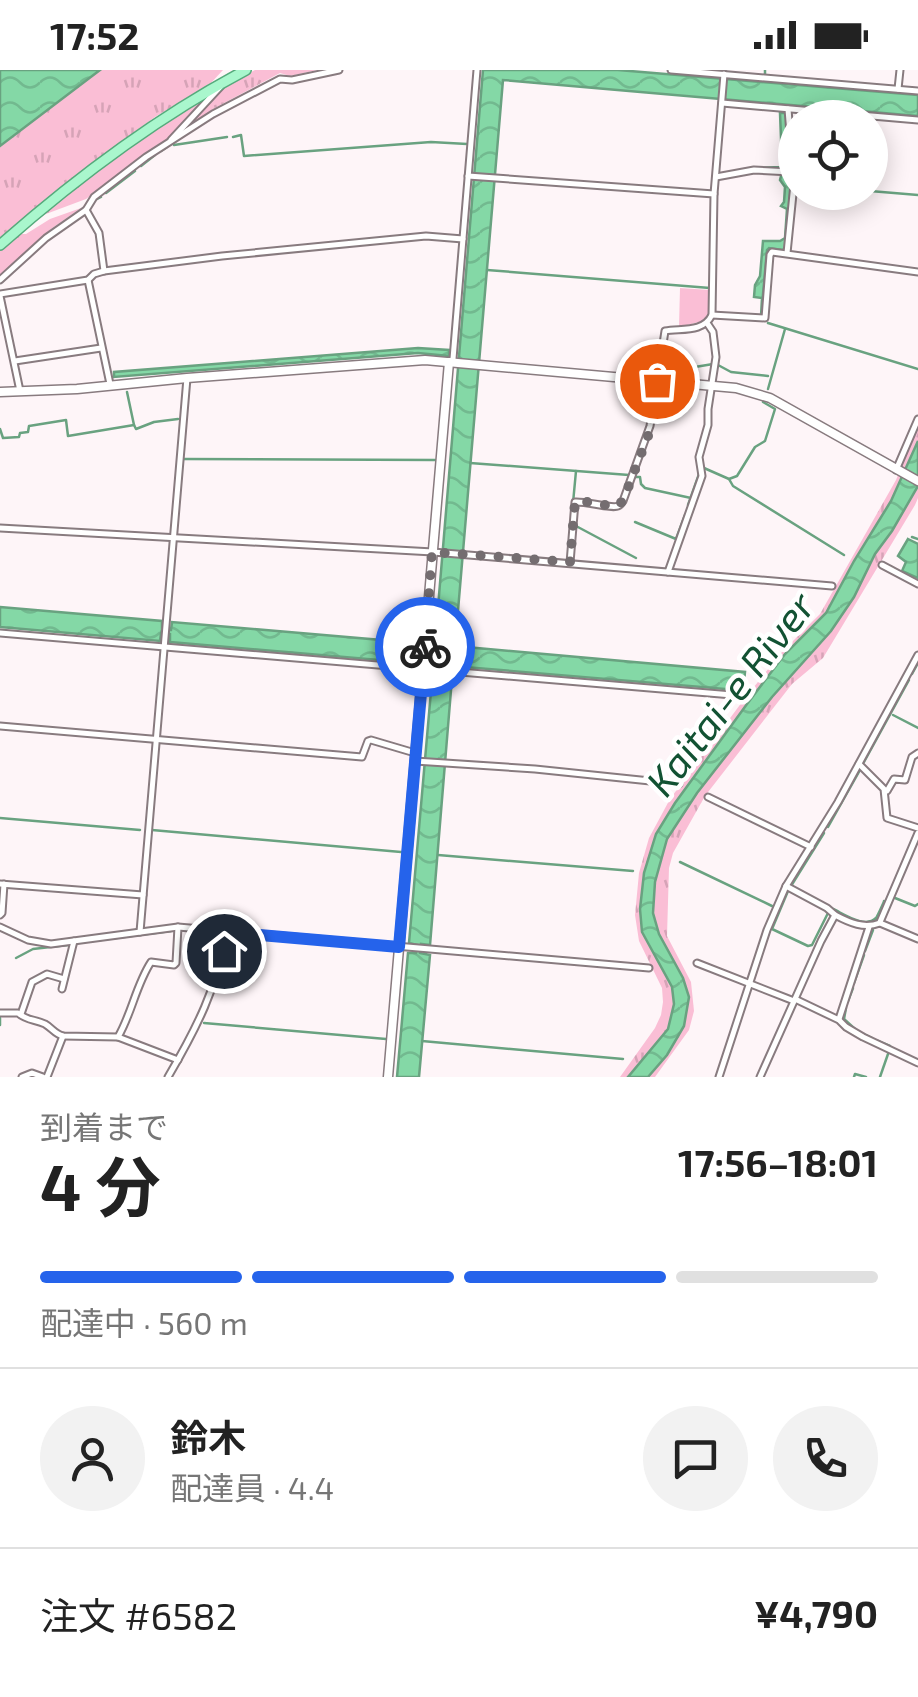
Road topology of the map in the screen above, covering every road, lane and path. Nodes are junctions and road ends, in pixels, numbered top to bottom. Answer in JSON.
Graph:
{"nodes":[{"id":1,"x":246,"y":70,"type":"edge"},
{"id":2,"x":339,"y":70,"type":"edge"},
{"id":3,"x":477,"y":70,"type":"edge"},
{"id":4,"x":671,"y":70,"type":"edge"},
{"id":5,"x":900,"y":70,"type":"edge"},
{"id":6,"x":327,"y":71,"type":"edge"},
{"id":7,"x":724,"y":74,"type":"junction"},
{"id":8,"x":768,"y":74,"type":"edge"},
{"id":9,"x":222,"y":82,"type":"junction"},
{"id":10,"x":898,"y":89,"type":"junction"},
{"id":11,"x":918,"y":91,"type":"edge"},
{"id":12,"x":722,"y":103,"type":"junction"},
{"id":13,"x":778,"y":108,"type":"edge"},
{"id":14,"x":888,"y":117,"type":"edge"},
{"id":15,"x":918,"y":120,"type":"edge"},
{"id":16,"x":169,"y":143,"type":"junction"},
{"id":17,"x":778,"y":173,"type":"edge"},
{"id":18,"x":471,"y":176,"type":"junction"},
{"id":19,"x":716,"y":177,"type":"junction"},
{"id":20,"x":714,"y":194,"type":"junction"},
{"id":21,"x":86,"y":210,"type":"junction"},
{"id":22,"x":791,"y":210,"type":"edge"},
{"id":23,"x":463,"y":239,"type":"junction"},
{"id":24,"x":0,"y":245,"type":"edge"},
{"id":25,"x":787,"y":254,"type":"junction"},
{"id":26,"x":104,"y":271,"type":"junction"},
{"id":27,"x":918,"y":272,"type":"edge"},
{"id":28,"x":0,"y":280,"type":"edge"},
{"id":29,"x":88,"y":280,"type":"junction"},
{"id":30,"x":0,"y":295,"type":"edge"},
{"id":31,"x":712,"y":315,"type":"junction"},
{"id":32,"x":707,"y":324,"type":"junction"},
{"id":33,"x":101,"y":348,"type":"junction"},
{"id":34,"x":14,"y":362,"type":"junction"},
{"id":35,"x":453,"y":362,"type":"junction"},
{"id":36,"x":187,"y":378,"type":"junction"},
{"id":37,"x":657,"y":381,"type":"junction"},
{"id":38,"x":110,"y":384,"type":"junction"},
{"id":39,"x":711,"y":386,"type":"junction"},
{"id":40,"x":20,"y":392,"type":"junction"},
{"id":41,"x":2,"y":394,"type":"edge"},
{"id":42,"x":918,"y":418,"type":"edge"},
{"id":43,"x":897,"y":470,"type":"junction"},
{"id":44,"x":918,"y":481,"type":"edge"},
{"id":45,"x":0,"y":528,"type":"edge"},
{"id":46,"x":174,"y":538,"type":"junction"},
{"id":47,"x":437,"y":552,"type":"junction"},
{"id":48,"x":570,"y":562,"type":"junction"},
{"id":49,"x":882,"y":566,"type":"dead end"},
{"id":50,"x":668,"y":572,"type":"junction"},
{"id":51,"x":918,"y":584,"type":"edge"},
{"id":52,"x":832,"y":586,"type":"dead end"},
{"id":53,"x":0,"y":633,"type":"edge"},
{"id":54,"x":164,"y":646,"type":"junction"},
{"id":55,"x":918,"y":655,"type":"edge"},
{"id":56,"x":427,"y":669,"type":"junction"},
{"id":57,"x":744,"y":696,"type":"dead end"},
{"id":58,"x":0,"y":726,"type":"edge"},
{"id":59,"x":157,"y":740,"type":"junction"},
{"id":60,"x":918,"y":753,"type":"edge"},
{"id":61,"x":418,"y":759,"type":"junction"},
{"id":62,"x":859,"y":764,"type":"junction"},
{"id":63,"x":679,"y":784,"type":"dead end"},
{"id":64,"x":886,"y":792,"type":"junction"},
{"id":65,"x":708,"y":798,"type":"dead end"},
{"id":66,"x":918,"y":830,"type":"edge"},
{"id":67,"x":811,"y":847,"type":"junction"},
{"id":68,"x":2,"y":884,"type":"edge"},
{"id":69,"x":786,"y":886,"type":"junction"},
{"id":70,"x":143,"y":895,"type":"junction"},
{"id":71,"x":0,"y":915,"type":"edge"},
{"id":72,"x":835,"y":915,"type":"junction"},
{"id":73,"x":880,"y":922,"type":"junction"},
{"id":74,"x":0,"y":927,"type":"edge"},
{"id":75,"x":869,"y":927,"type":"junction"},
{"id":76,"x":178,"y":928,"type":"junction"},
{"id":77,"x":140,"y":932,"type":"junction"},
{"id":78,"x":226,"y":932,"type":"junction"},
{"id":79,"x":918,"y":939,"type":"edge"},
{"id":80,"x":74,"y":941,"type":"junction"},
{"id":81,"x":404,"y":948,"type":"junction"},
{"id":82,"x":697,"y":963,"type":"dead end"},
{"id":83,"x":649,"y":968,"type":"dead end"},
{"id":84,"x":64,"y":979,"type":"junction"},
{"id":85,"x":750,"y":984,"type":"junction"},
{"id":86,"x":62,"y":988,"type":"dead end"},
{"id":87,"x":794,"y":1000,"type":"junction"},
{"id":88,"x":0,"y":1012,"type":"edge"},
{"id":89,"x":20,"y":1014,"type":"junction"},
{"id":90,"x":839,"y":1020,"type":"junction"},
{"id":91,"x":63,"y":1036,"type":"junction"},
{"id":92,"x":118,"y":1036,"type":"junction"},
{"id":93,"x":178,"y":1060,"type":"junction"},
{"id":94,"x":918,"y":1064,"type":"edge"},
{"id":95,"x":22,"y":1077,"type":"edge"},
{"id":96,"x":45,"y":1077,"type":"edge"},
{"id":97,"x":168,"y":1077,"type":"edge"},
{"id":98,"x":388,"y":1077,"type":"edge"},
{"id":99,"x":718,"y":1077,"type":"edge"},
{"id":100,"x":760,"y":1077,"type":"edge"}],
"edges":[{"from":1,"to":9,"type":"main road"},
{"from":2,"to":6,"type":"street"},
{"from":3,"to":18,"type":"street"},
{"from":4,"to":7,"type":"street"},
{"from":5,"to":10,"type":"street"},
{"from":6,"to":16,"type":"street"},
{"from":7,"to":8,"type":"street"},
{"from":7,"to":12,"type":"street"},
{"from":8,"to":10,"type":"street"},
{"from":9,"to":16,"type":"street"},
{"from":9,"to":24,"type":"main road"},
{"from":10,"to":11,"type":"street"},
{"from":12,"to":13,"type":"street"},
{"from":12,"to":19,"type":"street"},
{"from":14,"to":15,"type":"street"},
{"from":16,"to":21,"type":"street"},
{"from":17,"to":19,"type":"street"},
{"from":18,"to":20,"type":"street"},
{"from":18,"to":23,"type":"street"},
{"from":19,"to":20,"type":"street"},
{"from":20,"to":31,"type":"street"},
{"from":21,"to":26,"type":"street"},
{"from":21,"to":28,"type":"street"},
{"from":22,"to":25,"type":"street"},
{"from":23,"to":26,"type":"street"},
{"from":23,"to":35,"type":"street"},
{"from":25,"to":27,"type":"street"},
{"from":25,"to":31,"type":"street"},
{"from":26,"to":29,"type":"street"},
{"from":29,"to":30,"type":"street"},
{"from":29,"to":33,"type":"street"},
{"from":30,"to":34,"type":"street"},
{"from":31,"to":32,"type":"street"},
{"from":32,"to":37,"type":"street"},
{"from":32,"to":39,"type":"street"},
{"from":33,"to":34,"type":"street"},
{"from":33,"to":38,"type":"street"},
{"from":34,"to":40,"type":"street"},
{"from":35,"to":36,"type":"street"},
{"from":35,"to":37,"type":"street"},
{"from":35,"to":47,"type":"street"},
{"from":36,"to":38,"type":"street"},
{"from":36,"to":46,"type":"street"},
{"from":37,"to":39,"type":"street"},
{"from":37,"to":48,"type":"street"},
{"from":38,"to":40,"type":"street"},
{"from":39,"to":43,"type":"street"},
{"from":39,"to":50,"type":"street"},
{"from":40,"to":41,"type":"street"},
{"from":42,"to":43,"type":"street"},
{"from":43,"to":44,"type":"street"},
{"from":45,"to":46,"type":"street"},
{"from":46,"to":47,"type":"street"},
{"from":46,"to":54,"type":"street"},
{"from":47,"to":48,"type":"street"},
{"from":47,"to":56,"type":"street"},
{"from":48,"to":50,"type":"street"},
{"from":49,"to":51,"type":"street"},
{"from":50,"to":52,"type":"street"},
{"from":53,"to":54,"type":"street"},
{"from":54,"to":56,"type":"street"},
{"from":54,"to":59,"type":"street"},
{"from":55,"to":62,"type":"street"},
{"from":56,"to":57,"type":"street"},
{"from":56,"to":61,"type":"street"},
{"from":58,"to":59,"type":"street"},
{"from":59,"to":61,"type":"street"},
{"from":59,"to":70,"type":"street"},
{"from":60,"to":64,"type":"street"},
{"from":61,"to":63,"type":"street"},
{"from":61,"to":81,"type":"street"},
{"from":62,"to":64,"type":"street"},
{"from":62,"to":67,"type":"street"},
{"from":64,"to":66,"type":"street"},
{"from":65,"to":67,"type":"street"},
{"from":66,"to":73,"type":"street"},
{"from":67,"to":69,"type":"street"},
{"from":68,"to":70,"type":"street"},
{"from":68,"to":71,"type":"street"},
{"from":69,"to":72,"type":"street"},
{"from":69,"to":85,"type":"street"},
{"from":70,"to":77,"type":"street"},
{"from":72,"to":75,"type":"street"},
{"from":72,"to":87,"type":"street"},
{"from":73,"to":75,"type":"street"},
{"from":73,"to":79,"type":"street"},
{"from":74,"to":80,"type":"street"},
{"from":75,"to":90,"type":"street"},
{"from":76,"to":77,"type":"street"},
{"from":76,"to":78,"type":"street"},
{"from":76,"to":92,"type":"street"},
{"from":77,"to":80,"type":"street"},
{"from":78,"to":81,"type":"street"},
{"from":78,"to":93,"type":"street"},
{"from":80,"to":84,"type":"street"},
{"from":81,"to":83,"type":"street"},
{"from":81,"to":98,"type":"street"},
{"from":82,"to":85,"type":"street"},
{"from":84,"to":86,"type":"street"},
{"from":84,"to":89,"type":"street"},
{"from":85,"to":87,"type":"street"},
{"from":85,"to":99,"type":"street"},
{"from":87,"to":90,"type":"street"},
{"from":87,"to":100,"type":"street"},
{"from":88,"to":89,"type":"street"},
{"from":89,"to":91,"type":"street"},
{"from":90,"to":94,"type":"street"},
{"from":91,"to":92,"type":"street"},
{"from":91,"to":96,"type":"street"},
{"from":92,"to":93,"type":"street"},
{"from":93,"to":97,"type":"street"},
{"from":95,"to":96,"type":"street"}]}
